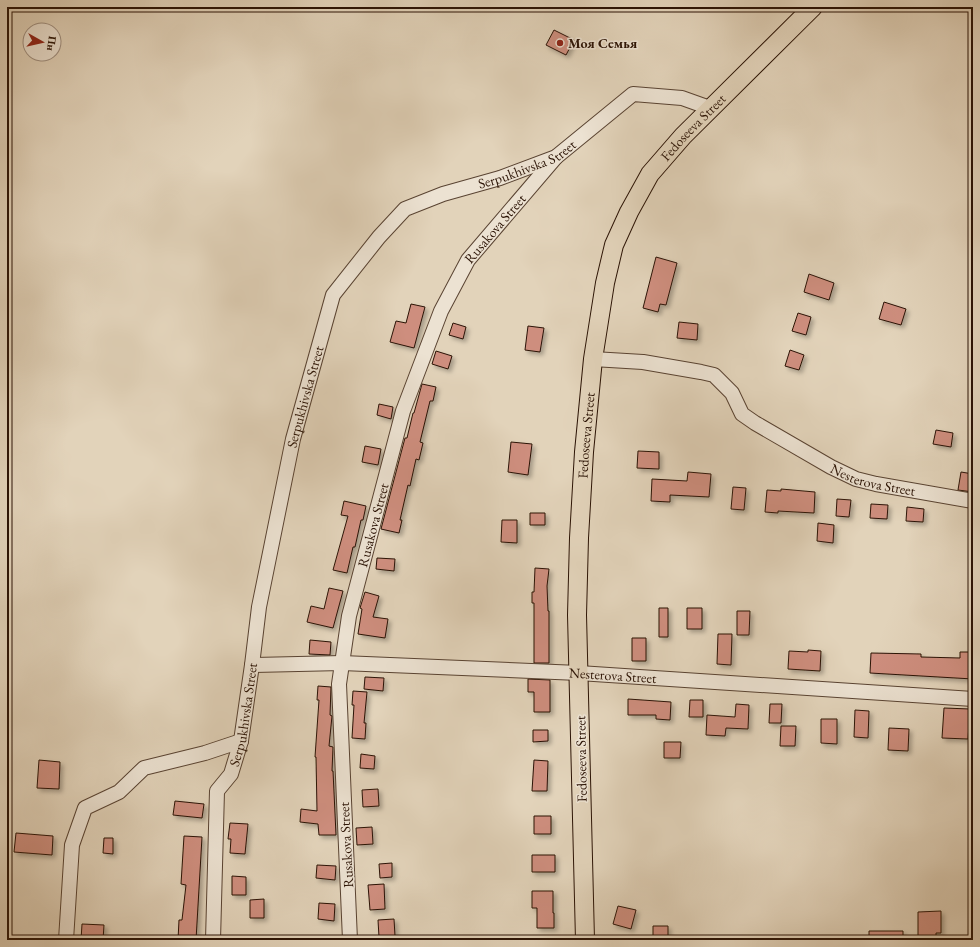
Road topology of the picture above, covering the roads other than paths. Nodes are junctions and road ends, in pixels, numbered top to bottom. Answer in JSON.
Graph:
{"nodes":[{"id":1,"x":813,"y":7,"type":"edge"},
{"id":2,"x":710,"y":108,"type":"junction"},
{"id":3,"x":556,"y":157,"type":"junction"},
{"id":4,"x":593,"y":359,"type":"junction"},
{"id":5,"x":973,"y":501,"type":"edge"},
{"id":6,"x":342,"y":663,"type":"junction"},
{"id":7,"x":252,"y":665,"type":"junction"},
{"id":8,"x":579,"y":673,"type":"junction"},
{"id":9,"x":973,"y":699,"type":"edge"},
{"id":10,"x":241,"y":741,"type":"junction"},
{"id":11,"x":66,"y":940,"type":"edge"},
{"id":12,"x":213,"y":940,"type":"edge"},
{"id":13,"x":350,"y":940,"type":"edge"},
{"id":14,"x":585,"y":940,"type":"edge"}],
"edges":[{"from":1,"to":2,"type":"main road","name":"Fedoseeva Street"},
{"from":2,"to":3,"type":"street","name":"Serpukhivska Street"},
{"from":2,"to":4,"type":"main road","name":"Fedoseeva Street"},
{"from":3,"to":6,"type":"street","name":"Rusakova Street"},
{"from":3,"to":7,"type":"street","name":"Serpukhivska Street"},
{"from":4,"to":5,"type":"street","name":"Nesterova Street"},
{"from":4,"to":8,"type":"main road","name":"Fedoseeva Street"},
{"from":6,"to":7,"type":"street","name":"Nesterova Street"},
{"from":6,"to":8,"type":"street","name":"Nesterova Street"},
{"from":6,"to":13,"type":"street","name":"Rusakova Street"},
{"from":7,"to":10,"type":"street","name":"Serpukhivska Street"},
{"from":8,"to":9,"type":"street","name":"Nesterova Street"},
{"from":8,"to":14,"type":"main road","name":"Fedoseeva Street"},
{"from":10,"to":11,"type":"street"},
{"from":10,"to":12,"type":"street","name":"Serpukhivska Street"}]}
